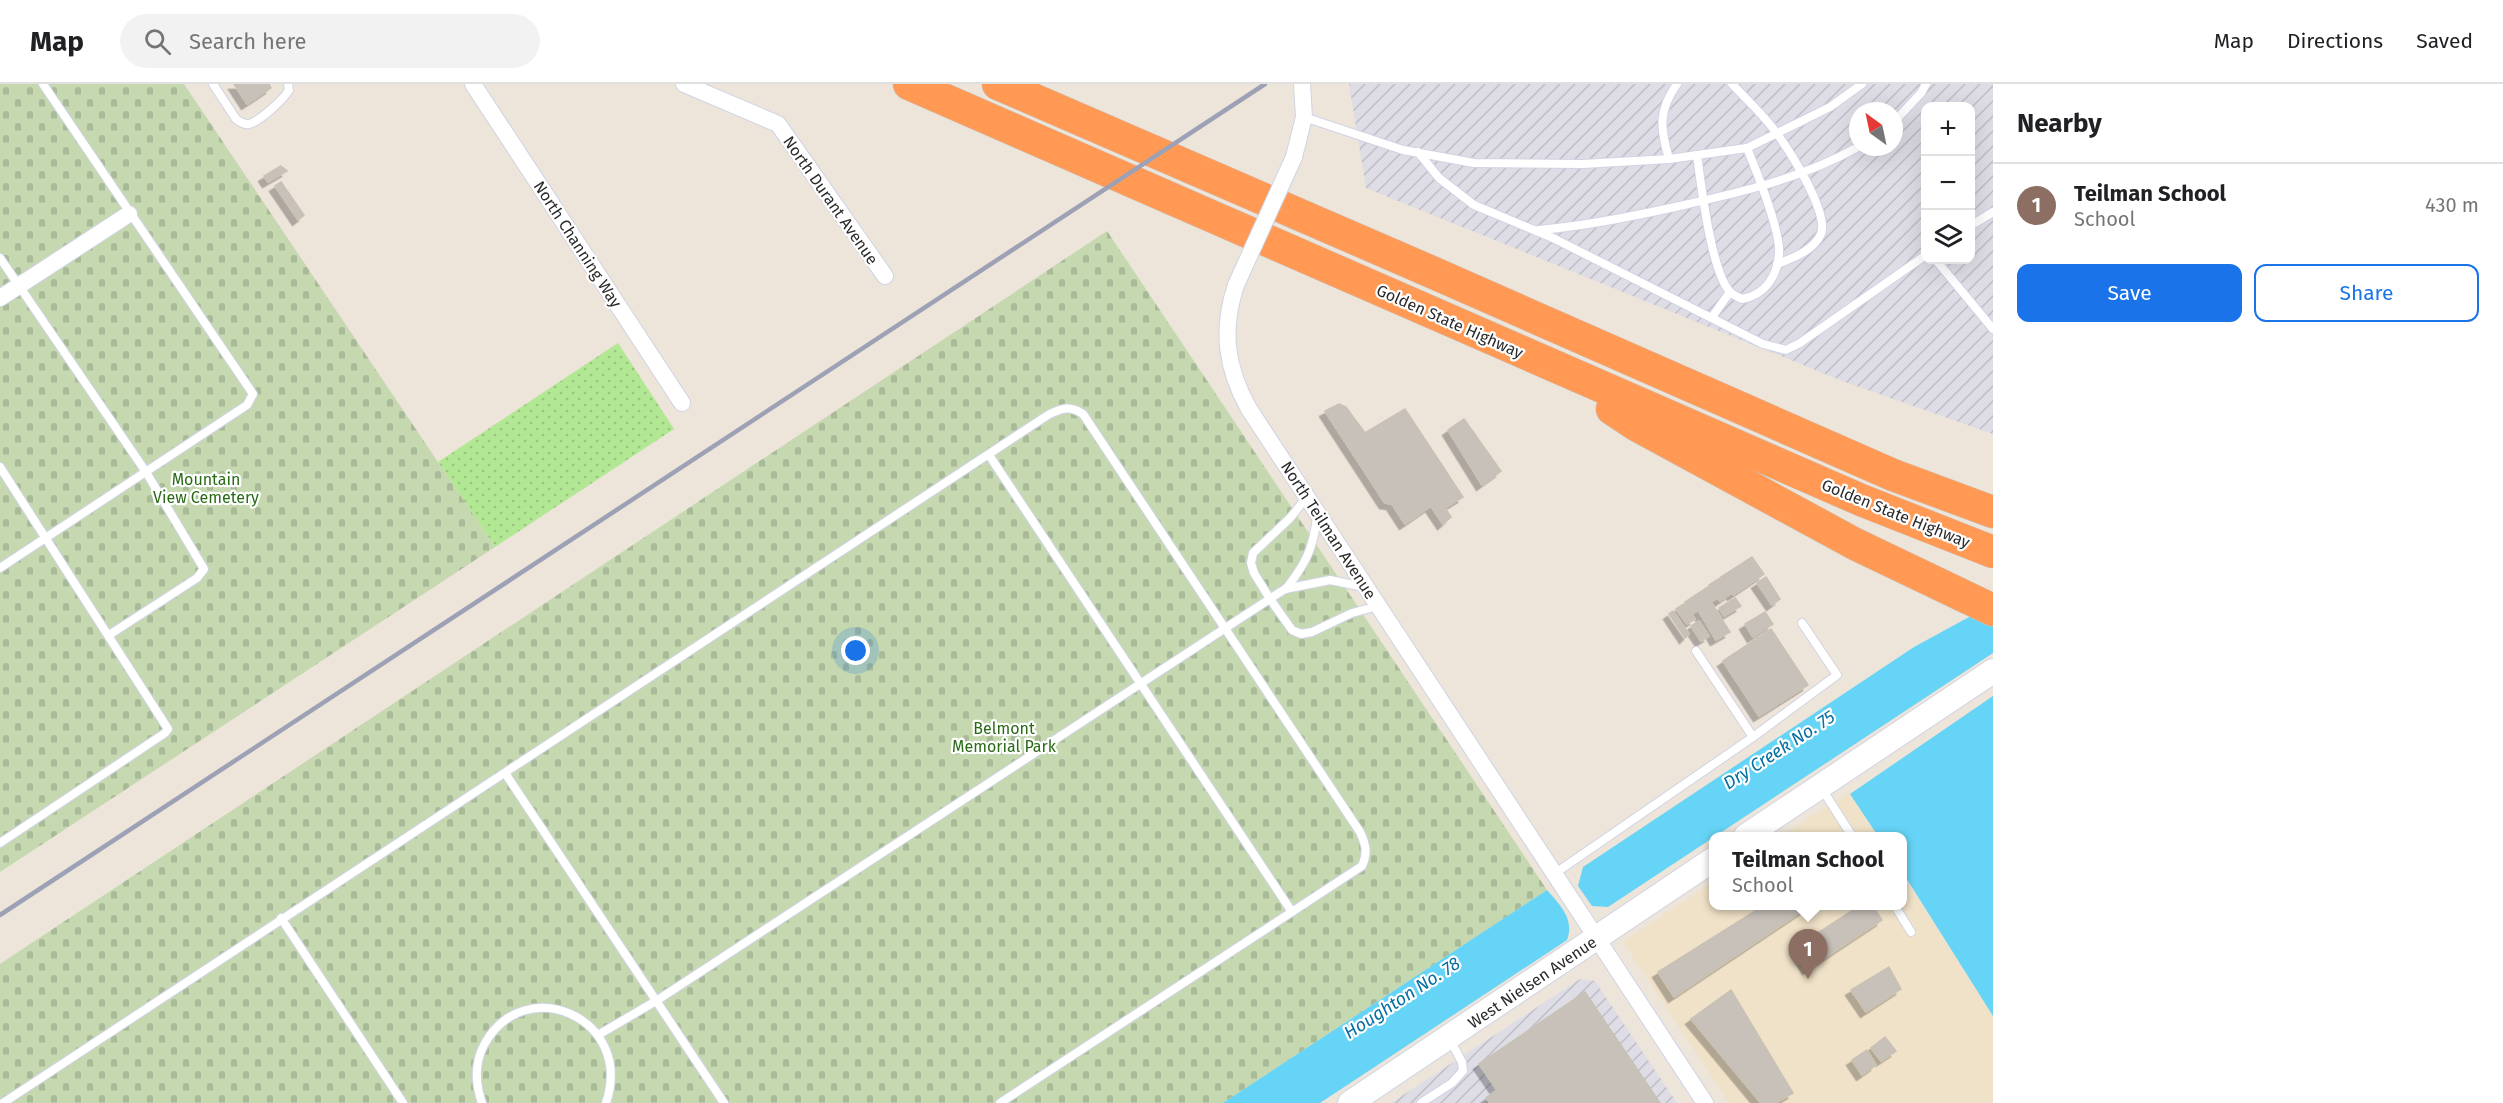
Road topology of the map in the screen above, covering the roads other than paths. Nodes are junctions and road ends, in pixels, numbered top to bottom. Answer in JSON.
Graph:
{"nodes":[{"id":1,"x":43,"y":84,"type":"edge"},
{"id":2,"x":213,"y":84,"type":"edge"},
{"id":3,"x":288,"y":84,"type":"edge"},
{"id":4,"x":473,"y":84,"type":"edge"},
{"id":5,"x":684,"y":84,"type":"edge"},
{"id":6,"x":909,"y":84,"type":"edge"},
{"id":7,"x":998,"y":84,"type":"edge"},
{"id":8,"x":1302,"y":84,"type":"edge"},
{"id":9,"x":1677,"y":84,"type":"edge"},
{"id":10,"x":1732,"y":84,"type":"edge"},
{"id":11,"x":1862,"y":84,"type":"edge"},
{"id":12,"x":1926,"y":84,"type":"edge"},
{"id":13,"x":1903,"y":112,"type":"edge"},
{"id":14,"x":1304,"y":117,"type":"junction"},
{"id":15,"x":1778,"y":134,"type":"junction"},
{"id":16,"x":1747,"y":148,"type":"junction"},
{"id":17,"x":1849,"y":151,"type":"edge"},
{"id":18,"x":1418,"y":153,"type":"junction"},
{"id":19,"x":1697,"y":154,"type":"junction"},
{"id":20,"x":1670,"y":159,"type":"junction"},
{"id":21,"x":1801,"y":172,"type":"junction"},
{"id":22,"x":1762,"y":186,"type":"junction"},
{"id":23,"x":1703,"y":200,"type":"junction"},
{"id":24,"x":1993,"y":212,"type":"edge"},
{"id":25,"x":129,"y":214,"type":"junction"},
{"id":26,"x":1975,"y":223,"type":"edge"},
{"id":27,"x":1536,"y":231,"type":"junction"},
{"id":28,"x":0,"y":258,"type":"edge"},
{"id":29,"x":1921,"y":258,"type":"edge"},
{"id":30,"x":1777,"y":264,"type":"junction"},
{"id":31,"x":1939,"y":264,"type":"edge"},
{"id":32,"x":1427,"y":270,"type":"junction"},
{"id":33,"x":885,"y":276,"type":"dead end"},
{"id":34,"x":19,"y":286,"type":"junction"},
{"id":35,"x":1730,"y":292,"type":"junction"},
{"id":36,"x":0,"y":298,"type":"edge"},
{"id":37,"x":1712,"y":317,"type":"junction"},
{"id":38,"x":1993,"y":329,"type":"edge"},
{"id":39,"x":1536,"y":359,"type":"junction"},
{"id":40,"x":682,"y":403,"type":"dead end"},
{"id":41,"x":989,"y":454,"type":"junction"},
{"id":42,"x":0,"y":467,"type":"edge"},
{"id":43,"x":146,"y":472,"type":"junction"},
{"id":44,"x":1993,"y":491,"type":"edge"},
{"id":45,"x":1307,"y":497,"type":"junction"},
{"id":46,"x":1317,"y":512,"type":"junction"},
{"id":47,"x":1993,"y":512,"type":"edge"},
{"id":48,"x":47,"y":538,"type":"junction"},
{"id":49,"x":1993,"y":552,"type":"edge"},
{"id":50,"x":0,"y":568,"type":"edge"},
{"id":51,"x":1366,"y":587,"type":"junction"},
{"id":52,"x":1285,"y":589,"type":"junction"},
{"id":53,"x":1270,"y":599,"type":"junction"},
{"id":54,"x":1379,"y":606,"type":"junction"},
{"id":55,"x":1993,"y":609,"type":"edge"},
{"id":56,"x":1802,"y":623,"type":"dead end"},
{"id":57,"x":1225,"y":628,"type":"junction"},
{"id":58,"x":109,"y":635,"type":"junction"},
{"id":59,"x":1696,"y":651,"type":"dead end"},
{"id":60,"x":1993,"y":670,"type":"edge"},
{"id":61,"x":1141,"y":683,"type":"junction"},
{"id":62,"x":1753,"y":737,"type":"junction"},
{"id":63,"x":505,"y":773,"type":"junction"},
{"id":64,"x":1820,"y":786,"type":"junction"},
{"id":65,"x":1753,"y":832,"type":"edge"},
{"id":66,"x":1849,"y":832,"type":"edge"},
{"id":67,"x":0,"y":843,"type":"edge"},
{"id":68,"x":1709,"y":862,"type":"edge"},
{"id":69,"x":1553,"y":874,"type":"junction"},
{"id":70,"x":1897,"y":910,"type":"edge"},
{"id":71,"x":1292,"y":912,"type":"junction"},
{"id":72,"x":281,"y":918,"type":"junction"},
{"id":73,"x":1911,"y":932,"type":"dead end"},
{"id":74,"x":1597,"y":938,"type":"junction"},
{"id":75,"x":656,"y":1001,"type":"junction"},
{"id":76,"x":598,"y":1035,"type":"junction"},
{"id":77,"x":1449,"y":1038,"type":"junction"},
{"id":78,"x":3,"y":1103,"type":"edge"},
{"id":79,"x":403,"y":1103,"type":"edge"},
{"id":80,"x":482,"y":1103,"type":"edge"},
{"id":81,"x":606,"y":1103,"type":"edge"},
{"id":82,"x":724,"y":1103,"type":"edge"},
{"id":83,"x":1000,"y":1103,"type":"edge"},
{"id":84,"x":1350,"y":1103,"type":"edge"},
{"id":85,"x":1421,"y":1103,"type":"edge"},
{"id":86,"x":1705,"y":1103,"type":"edge"}],
"edges":[{"from":1,"to":25,"type":"lane"},
{"from":2,"to":3,"type":"lane"},
{"from":4,"to":40,"type":"street","name":"North Channing Way"},
{"from":5,"to":33,"type":"street","name":"North Durant Avenue"},
{"from":6,"to":39,"type":"highway","name":"Golden State Highway"},
{"from":7,"to":32,"type":"highway","name":"Golden State Highway"},
{"from":8,"to":14,"type":"street","name":"North Teilman Avenue"},
{"from":9,"to":20,"type":"lane"},
{"from":10,"to":15,"type":"lane"},
{"from":11,"to":15,"type":"lane"},
{"from":12,"to":13,"type":"lane"},
{"from":14,"to":18,"type":"lane"},
{"from":14,"to":45,"type":"street","name":"North Teilman Avenue","bridge":true},
{"from":15,"to":16,"type":"lane"},
{"from":15,"to":21,"type":"lane"},
{"from":16,"to":19,"type":"lane"},
{"from":16,"to":22,"type":"lane"},
{"from":17,"to":21,"type":"lane"},
{"from":18,"to":20,"type":"lane"},
{"from":18,"to":27,"type":"lane"},
{"from":19,"to":20,"type":"lane"},
{"from":19,"to":23,"type":"lane"},
{"from":21,"to":22,"type":"lane"},
{"from":21,"to":30,"type":"lane"},
{"from":22,"to":23,"type":"lane"},
{"from":22,"to":30,"type":"lane"},
{"from":23,"to":27,"type":"lane"},
{"from":23,"to":35,"type":"lane"},
{"from":24,"to":26,"type":"lane"},
{"from":25,"to":34,"type":"street"},
{"from":25,"to":43,"type":"lane"},
{"from":27,"to":37,"type":"lane"},
{"from":28,"to":34,"type":"lane"},
{"from":29,"to":37,"type":"lane"},
{"from":30,"to":35,"type":"lane"},
{"from":31,"to":38,"type":"lane"},
{"from":32,"to":44,"type":"highway"},
{"from":32,"to":47,"type":"highway","name":"Golden State Highway"},
{"from":34,"to":36,"type":"street"},
{"from":34,"to":43,"type":"lane"},
{"from":35,"to":37,"type":"lane"},
{"from":39,"to":49,"type":"highway","name":"Golden State Highway"},
{"from":39,"to":55,"type":"highway"},
{"from":41,"to":57,"type":"lane"},
{"from":41,"to":61,"type":"lane"},
{"from":41,"to":63,"type":"lane"},
{"from":42,"to":48,"type":"lane"},
{"from":43,"to":48,"type":"lane"},
{"from":43,"to":58,"type":"lane"},
{"from":45,"to":46,"type":"street","name":"North Teilman Avenue"},
{"from":45,"to":53,"type":"lane"},
{"from":46,"to":51,"type":"street","name":"North Teilman Avenue"},
{"from":46,"to":52,"type":"lane"},
{"from":48,"to":50,"type":"lane"},
{"from":48,"to":58,"type":"lane"},
{"from":51,"to":52,"type":"lane"},
{"from":51,"to":54,"type":"street","name":"North Teilman Avenue"},
{"from":52,"to":53,"type":"lane"},
{"from":53,"to":54,"type":"lane"},
{"from":53,"to":57,"type":"lane"},
{"from":54,"to":69,"type":"street","name":"North Teilman Avenue"},
{"from":56,"to":62,"type":"lane"},
{"from":57,"to":61,"type":"lane"},
{"from":57,"to":71,"type":"lane"},
{"from":58,"to":67,"type":"lane"},
{"from":59,"to":62,"type":"lane"},
{"from":60,"to":64,"type":"street"},
{"from":61,"to":71,"type":"lane"},
{"from":61,"to":75,"type":"lane"},
{"from":62,"to":69,"type":"lane"},
{"from":63,"to":72,"type":"lane"},
{"from":63,"to":75,"type":"lane"},
{"from":64,"to":65,"type":"street"},
{"from":64,"to":66,"type":"lane"},
{"from":68,"to":74,"type":"street","name":"West Nielsen Avenue"},
{"from":69,"to":74,"type":"street","name":"North Teilman Avenue"},
{"from":70,"to":73,"type":"lane"},
{"from":71,"to":83,"type":"lane"},
{"from":72,"to":78,"type":"lane"},
{"from":72,"to":79,"type":"lane"},
{"from":74,"to":77,"type":"street","name":"West Nielsen Avenue"},
{"from":74,"to":86,"type":"street","name":"North Teilman Avenue"},
{"from":75,"to":76,"type":"lane"},
{"from":75,"to":82,"type":"lane"},
{"from":76,"to":80,"type":"lane"},
{"from":76,"to":81,"type":"lane"},
{"from":77,"to":84,"type":"street","name":"West Nielsen Avenue"},
{"from":77,"to":85,"type":"lane"}]}
